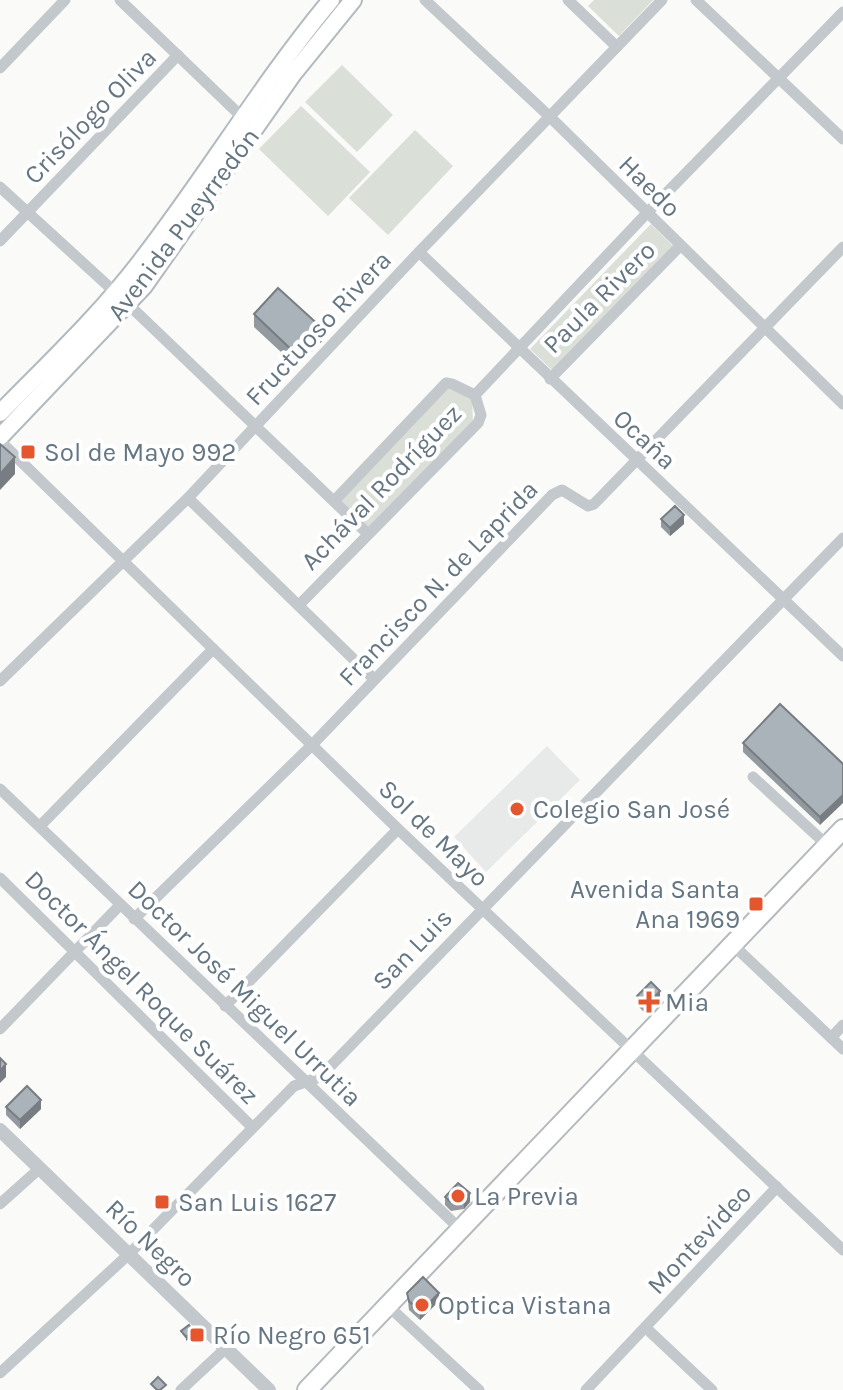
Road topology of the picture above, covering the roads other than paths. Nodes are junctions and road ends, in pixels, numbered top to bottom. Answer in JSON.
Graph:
{"nodes":[{"id":1,"x":65,"y":0,"type":"edge"},
{"id":2,"x":120,"y":0,"type":"edge"},
{"id":3,"x":353,"y":0,"type":"edge"},
{"id":4,"x":425,"y":0,"type":"edge"},
{"id":5,"x":568,"y":0,"type":"edge"},
{"id":6,"x":662,"y":0,"type":"edge"},
{"id":7,"x":696,"y":0,"type":"edge"},
{"id":8,"x":331,"y":5,"type":"edge"},
{"id":9,"x":843,"y":12,"type":"edge"},
{"id":10,"x":617,"y":47,"type":"junction"},
{"id":11,"x":178,"y":55,"type":"junction"},
{"id":12,"x":0,"y":68,"type":"edge"},
{"id":13,"x":780,"y":78,"type":"junction"},
{"id":14,"x":549,"y":116,"type":"junction"},
{"id":15,"x":242,"y":117,"type":"junction"},
{"id":16,"x":843,"y":139,"type":"edge"},
{"id":17,"x":0,"y":187,"type":"edge"},
{"id":18,"x":27,"y":213,"type":"junction"},
{"id":19,"x":646,"y":214,"type":"junction"},
{"id":20,"x":0,"y":241,"type":"edge"},
{"id":21,"x":680,"y":246,"type":"junction"},
{"id":22,"x":843,"y":247,"type":"edge"},
{"id":23,"x":419,"y":252,"type":"junction"},
{"id":24,"x":115,"y":293,"type":"junction"},
{"id":25,"x":129,"y":305,"type":"junction"},
{"id":26,"x":765,"y":328,"type":"junction"},
{"id":27,"x":518,"y":349,"type":"junction"},
{"id":28,"x":550,"y":379,"type":"junction"},
{"id":29,"x":475,"y":395,"type":"junction"},
{"id":30,"x":843,"y":404,"type":"edge"},
{"id":31,"x":0,"y":413,"type":"edge"},
{"id":32,"x":255,"y":427,"type":"junction"},
{"id":33,"x":0,"y":439,"type":"edge"},
{"id":34,"x":636,"y":460,"type":"junction"},
{"id":35,"x":188,"y":498,"type":"junction"},
{"id":36,"x":334,"y":501,"type":"junction"},
{"id":37,"x":368,"y":534,"type":"junction"},
{"id":38,"x":843,"y":538,"type":"edge"},
{"id":39,"x":122,"y":562,"type":"junction"},
{"id":40,"x":784,"y":600,"type":"junction"},
{"id":41,"x":299,"y":605,"type":"junction"},
{"id":42,"x":213,"y":649,"type":"junction"},
{"id":43,"x":843,"y":656,"type":"edge"},
{"id":44,"x":374,"y":679,"type":"junction"},
{"id":45,"x":0,"y":681,"type":"edge"},
{"id":46,"x":312,"y":745,"type":"junction"},
{"id":47,"x":753,"y":777,"type":"dead end"},
{"id":48,"x":0,"y":789,"type":"edge"},
{"id":49,"x":40,"y":826,"type":"junction"},
{"id":50,"x":398,"y":829,"type":"junction"},
{"id":51,"x":843,"y":829,"type":"edge"},
{"id":52,"x":827,"y":845,"type":"junction"},
{"id":53,"x":0,"y":878,"type":"edge"},
{"id":54,"x":120,"y":905,"type":"junction"},
{"id":55,"x":481,"y":909,"type":"junction"},
{"id":56,"x":134,"y":919,"type":"junction"},
{"id":57,"x":732,"y":944,"type":"junction"},
{"id":58,"x":75,"y":951,"type":"junction"},
{"id":59,"x":225,"y":1006,"type":"junction"},
{"id":60,"x":843,"y":1025,"type":"edge"},
{"id":61,"x":0,"y":1029,"type":"edge"},
{"id":62,"x":831,"y":1038,"type":"junction"},
{"id":63,"x":843,"y":1049,"type":"edge"},
{"id":64,"x":630,"y":1051,"type":"junction"},
{"id":65,"x":304,"y":1081,"type":"junction"},
{"id":66,"x":252,"y":1127,"type":"junction"},
{"id":67,"x":0,"y":1130,"type":"edge"},
{"id":68,"x":39,"y":1169,"type":"junction"},
{"id":69,"x":777,"y":1187,"type":"junction"},
{"id":70,"x":0,"y":1204,"type":"edge"},
{"id":71,"x":460,"y":1229,"type":"junction"},
{"id":72,"x":843,"y":1250,"type":"edge"},
{"id":73,"x":129,"y":1254,"type":"junction"},
{"id":74,"x":386,"y":1304,"type":"junction"},
{"id":75,"x":646,"y":1328,"type":"junction"},
{"id":76,"x":226,"y":1348,"type":"junction"},
{"id":77,"x":0,"y":1373,"type":"edge"},
{"id":78,"x":181,"y":1390,"type":"edge"},
{"id":79,"x":269,"y":1390,"type":"edge"},
{"id":80,"x":307,"y":1390,"type":"edge"},
{"id":81,"x":479,"y":1390,"type":"edge"},
{"id":82,"x":586,"y":1390,"type":"edge"},
{"id":83,"x":712,"y":1390,"type":"edge"}],
"edges":[{"from":1,"to":12,"type":"street"},
{"from":2,"to":11,"type":"street"},
{"from":3,"to":8,"type":"main road","name":"Avenida Pueyrredón"},
{"from":4,"to":14,"type":"street","name":"Haedo"},
{"from":5,"to":10,"type":"street"},
{"from":6,"to":10,"type":"street","name":"Fructuoso Rivera"},
{"from":7,"to":13,"type":"street"},
{"from":8,"to":15,"type":"main road","name":"Avenida Pueyrredón"},
{"from":8,"to":25,"type":"main road","name":"Avenida Pueyrredón"},
{"from":9,"to":13,"type":"street","name":"Achával Rodríguez"},
{"from":10,"to":14,"type":"street","name":"Fructuoso Rivera"},
{"from":11,"to":15,"type":"street"},
{"from":11,"to":18,"type":"street","name":"Crisólogo Oliva"},
{"from":13,"to":16,"type":"street"},
{"from":13,"to":19,"type":"street","name":"Achával Rodríguez"},
{"from":14,"to":19,"type":"street","name":"Haedo"},
{"from":14,"to":23,"type":"street","name":"Fructuoso Rivera"},
{"from":15,"to":24,"type":"main road","name":"Avenida Pueyrredón"},
{"from":17,"to":18,"type":"street"},
{"from":18,"to":20,"type":"street","name":"Crisólogo Oliva"},
{"from":18,"to":24,"type":"street"},
{"from":19,"to":21,"type":"street","name":"Haedo"},
{"from":19,"to":27,"type":"street","name":"Achával Rodríguez"},
{"from":21,"to":26,"type":"street","name":"Haedo"},
{"from":21,"to":28,"type":"street","name":"Paula Rivero"},
{"from":22,"to":26,"type":"street","name":"Francisco N. de Laprida"},
{"from":23,"to":27,"type":"street","name":"Ocaña"},
{"from":23,"to":32,"type":"street","name":"Fructuoso Rivera"},
{"from":24,"to":25,"type":"street"},
{"from":24,"to":31,"type":"main road","name":"Avenida Pueyrredón"},
{"from":25,"to":32,"type":"street"},
{"from":25,"to":33,"type":"main road","name":"Avenida Pueyrredón"},
{"from":26,"to":30,"type":"street","name":"Haedo"},
{"from":26,"to":34,"type":"street","name":"Francisco N. de Laprida"},
{"from":27,"to":28,"type":"street","name":"Ocaña"},
{"from":27,"to":29,"type":"street","name":"Achával Rodríguez"},
{"from":28,"to":34,"type":"street","name":"Ocaña"},
{"from":29,"to":36,"type":"street","name":"Achával Rodríguez"},
{"from":29,"to":37,"type":"street","name":"Achával Rodríguez"},
{"from":32,"to":35,"type":"street","name":"Fructuoso Rivera"},
{"from":32,"to":36,"type":"street"},
{"from":33,"to":39,"type":"street","name":"Sol de Mayo"},
{"from":34,"to":40,"type":"street","name":"Ocaña"},
{"from":34,"to":44,"type":"street","name":"Francisco N. de Laprida"},
{"from":35,"to":39,"type":"street","name":"Fructuoso Rivera"},
{"from":35,"to":41,"type":"street"},
{"from":36,"to":37,"type":"street"},
{"from":37,"to":41,"type":"street","name":"Achával Rodríguez"},
{"from":38,"to":40,"type":"street","name":"San Luis"},
{"from":39,"to":42,"type":"street","name":"Sol de Mayo"},
{"from":39,"to":45,"type":"street","name":"Fructuoso Rivera"},
{"from":40,"to":43,"type":"street","name":"Ocaña"},
{"from":40,"to":55,"type":"street","name":"San Luis"},
{"from":41,"to":44,"type":"street"},
{"from":42,"to":46,"type":"street","name":"Sol de Mayo"},
{"from":42,"to":49,"type":"street"},
{"from":44,"to":46,"type":"street","name":"Francisco N. de Laprida"},
{"from":46,"to":50,"type":"street","name":"Sol de Mayo"},
{"from":46,"to":56,"type":"street","name":"Francisco N. de Laprida"},
{"from":47,"to":52,"type":"street"},
{"from":48,"to":49,"type":"street","name":"Doctor José Miguel Urrutia"},
{"from":49,"to":54,"type":"street","name":"Doctor José Miguel Urrutia"},
{"from":50,"to":55,"type":"street","name":"Sol de Mayo"},
{"from":50,"to":59,"type":"street"},
{"from":51,"to":52,"type":"main road"},
{"from":52,"to":57,"type":"main road"},
{"from":53,"to":58,"type":"street","name":"Doctor Ángel Roque Suárez"},
{"from":54,"to":56,"type":"street","name":"Doctor José Miguel Urrutia"},
{"from":54,"to":58,"type":"street"},
{"from":55,"to":64,"type":"street","name":"Sol de Mayo"},
{"from":55,"to":65,"type":"street","name":"San Luis"},
{"from":56,"to":59,"type":"street","name":"Doctor José Miguel Urrutia"},
{"from":57,"to":62,"type":"street"},
{"from":57,"to":64,"type":"main road"},
{"from":58,"to":61,"type":"street"},
{"from":58,"to":66,"type":"street","name":"Doctor Ángel Roque Suárez"},
{"from":59,"to":65,"type":"street","name":"Doctor José Miguel Urrutia"},
{"from":60,"to":62,"type":"street"},
{"from":62,"to":63,"type":"street"},
{"from":64,"to":69,"type":"street","name":"Sol de Mayo"},
{"from":64,"to":71,"type":"main road"},
{"from":65,"to":66,"type":"street","name":"San Luis"},
{"from":65,"to":71,"type":"street","name":"Doctor José Miguel Urrutia"},
{"from":66,"to":73,"type":"street","name":"San Luis"},
{"from":67,"to":68,"type":"street","name":"Río Negro"},
{"from":68,"to":70,"type":"street"},
{"from":68,"to":73,"type":"street","name":"Río Negro"},
{"from":69,"to":72,"type":"street","name":"Sol de Mayo"},
{"from":69,"to":75,"type":"street","name":"Montevideo"},
{"from":71,"to":74,"type":"main road"},
{"from":73,"to":76,"type":"street","name":"Río Negro"},
{"from":73,"to":77,"type":"street","name":"San Luis"},
{"from":74,"to":80,"type":"main road"},
{"from":74,"to":81,"type":"street"},
{"from":75,"to":82,"type":"street","name":"Montevideo"},
{"from":75,"to":83,"type":"street"},
{"from":76,"to":78,"type":"street"},
{"from":76,"to":79,"type":"street","name":"Río Negro"}]}
